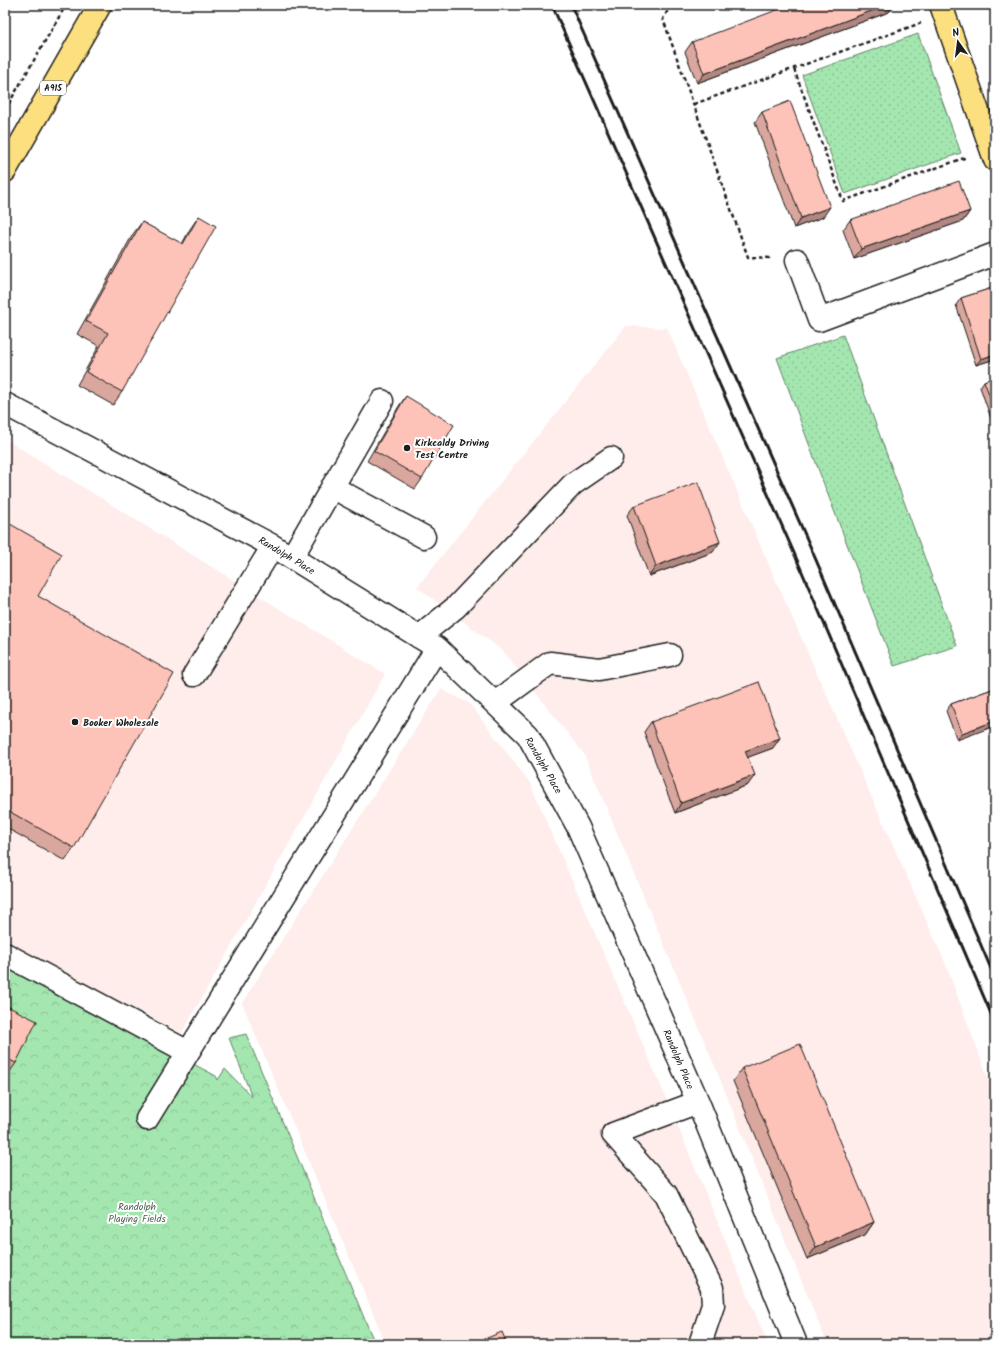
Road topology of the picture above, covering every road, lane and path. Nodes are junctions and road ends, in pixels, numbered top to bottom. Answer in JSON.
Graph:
{"nodes":[{"id":1,"x":66,"y":5,"type":"edge"},
{"id":2,"x":100,"y":5,"type":"edge"},
{"id":3,"x":670,"y":5,"type":"edge"},
{"id":4,"x":943,"y":10,"type":"edge"},
{"id":5,"x":794,"y":69,"type":"junction"},
{"id":6,"x":694,"y":104,"type":"junction"},
{"id":7,"x":5,"y":110,"type":"edge"},
{"id":8,"x":993,"y":154,"type":"edge"},
{"id":9,"x":5,"y":171,"type":"edge"},
{"id":10,"x":995,"y":254,"type":"edge"},
{"id":11,"x":797,"y":260,"type":"joint"},
{"id":12,"x":382,"y":401,"type":"dead end"},
{"id":13,"x":5,"y":404,"type":"edge"},
{"id":14,"x":611,"y":458,"type":"dead end"},
{"id":15,"x":332,"y":487,"type":"junction"},
{"id":16,"x":424,"y":537,"type":"dead end"},
{"id":17,"x":273,"y":546,"type":"junction"},
{"id":18,"x":292,"y":557,"type":"junction"},
{"id":19,"x":428,"y":642,"type":"junction"},
{"id":20,"x":670,"y":655,"type":"dead end"},
{"id":21,"x":194,"y":675,"type":"dead end"},
{"id":22,"x":495,"y":703,"type":"junction"},
{"id":23,"x":5,"y":954,"type":"edge"},
{"id":24,"x":188,"y":1052,"type":"junction"},
{"id":25,"x":698,"y":1102,"type":"junction"},
{"id":26,"x":147,"y":1119,"type":"dead end"},
{"id":27,"x":700,"y":1344,"type":"edge"},
{"id":28,"x":796,"y":1344,"type":"edge"}],
"edges":[{"from":1,"to":7,"type":"path"},
{"from":2,"to":9,"type":"main road","number":"A915"},
{"from":3,"to":6,"type":"path"},
{"from":4,"to":5,"type":"path"},
{"from":4,"to":8,"type":"main road"},
{"from":5,"to":6,"type":"path"},
{"from":5,"to":8,"type":"path"},
{"from":6,"to":11,"type":"path"},
{"from":10,"to":11,"type":"street"},
{"from":12,"to":15,"type":"street"},
{"from":13,"to":17,"type":"street","name":"Randolph Place"},
{"from":14,"to":19,"type":"street"},
{"from":15,"to":16,"type":"street"},
{"from":15,"to":18,"type":"street"},
{"from":17,"to":18,"type":"street","name":"Randolph Place"},
{"from":17,"to":21,"type":"street"},
{"from":18,"to":19,"type":"street","name":"Randolph Place"},
{"from":19,"to":22,"type":"street","name":"Randolph Place"},
{"from":19,"to":24,"type":"street"},
{"from":20,"to":22,"type":"street"},
{"from":22,"to":25,"type":"street","name":"Randolph Place"},
{"from":23,"to":24,"type":"street"},
{"from":24,"to":26,"type":"street"},
{"from":25,"to":27,"type":"street"},
{"from":25,"to":28,"type":"street","name":"Randolph Place"}]}
